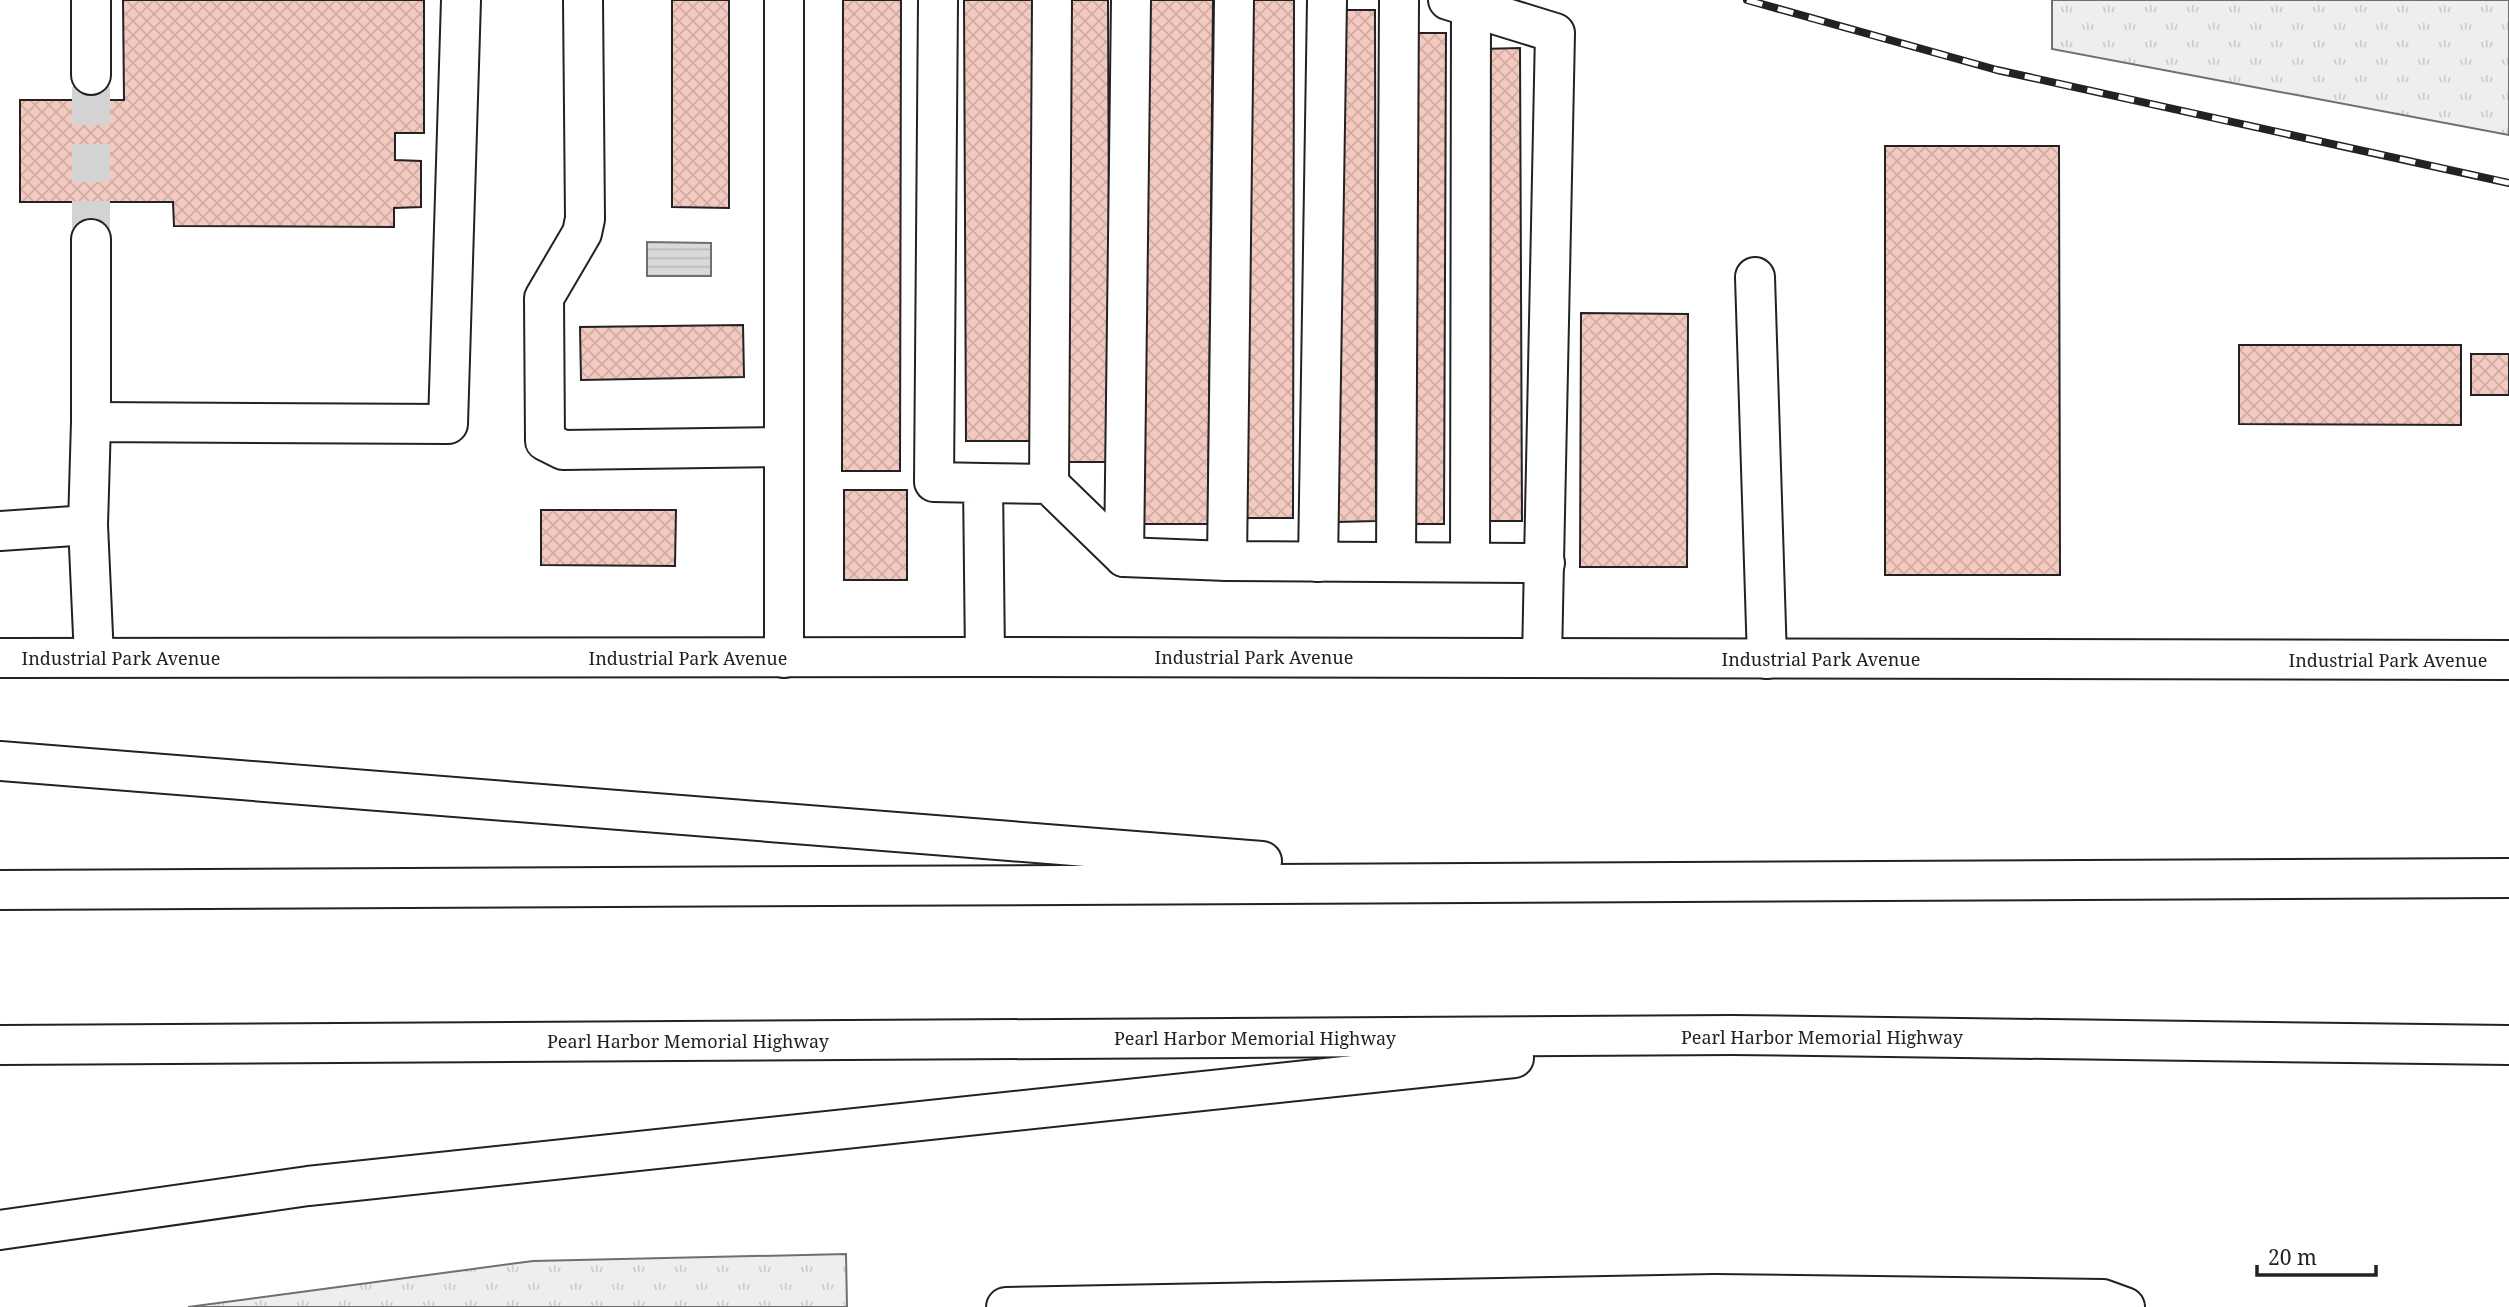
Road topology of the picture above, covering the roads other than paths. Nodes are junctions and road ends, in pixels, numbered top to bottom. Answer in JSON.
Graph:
{"nodes":[{"id":1,"x":91,"y":0,"type":"edge"},
{"id":2,"x":461,"y":0,"type":"edge"},
{"id":3,"x":583,"y":0,"type":"edge"},
{"id":4,"x":784,"y":0,"type":"edge"},
{"id":5,"x":937,"y":0,"type":"edge"},
{"id":6,"x":1052,"y":0,"type":"edge"},
{"id":7,"x":1130,"y":0,"type":"edge"},
{"id":8,"x":1234,"y":0,"type":"edge"},
{"id":9,"x":1327,"y":0,"type":"edge"},
{"id":10,"x":1399,"y":0,"type":"edge"},
{"id":11,"x":1460,"y":3,"type":"edge"},
{"id":12,"x":91,"y":75,"type":"tunnel mouth"},
{"id":13,"x":91,"y":239,"type":"tunnel mouth"},
{"id":14,"x":1755,"y":277,"type":"dead end"},
{"id":15,"x":91,"y":422,"type":"junction"},
{"id":16,"x":784,"y":447,"type":"junction"},
{"id":17,"x":983,"y":483,"type":"junction"},
{"id":18,"x":1049,"y":484,"type":"junction"},
{"id":19,"x":88,"y":525,"type":"junction"},
{"id":20,"x":0,"y":531,"type":"edge"},
{"id":21,"x":1124,"y":557,"type":"junction"},
{"id":22,"x":1227,"y":561,"type":"junction"},
{"id":23,"x":1318,"y":562,"type":"junction"},
{"id":24,"x":1396,"y":562,"type":"junction"},
{"id":25,"x":1469,"y":562,"type":"junction"},
{"id":26,"x":1545,"y":563,"type":"junction"},
{"id":27,"x":94,"y":657,"type":"junction"},
{"id":28,"x":985,"y":657,"type":"junction"},
{"id":29,"x":0,"y":658,"type":"edge"},
{"id":30,"x":784,"y":658,"type":"junction"},
{"id":31,"x":1542,"y":658,"type":"junction"},
{"id":32,"x":1767,"y":659,"type":"junction"},
{"id":33,"x":2509,"y":660,"type":"edge"},
{"id":34,"x":0,"y":761,"type":"edge"},
{"id":35,"x":2509,"y":878,"type":"edge"},
{"id":36,"x":1529,"y":883,"type":"junction"},
{"id":37,"x":0,"y":890,"type":"edge"},
{"id":38,"x":1732,"y":1035,"type":"junction"},
{"id":39,"x":193,"y":1044,"type":"junction"},
{"id":40,"x":0,"y":1045,"type":"edge"},
{"id":41,"x":2509,"y":1045,"type":"edge"},
{"id":42,"x":0,"y":1059,"type":"edge"},
{"id":43,"x":0,"y":1230,"type":"edge"},
{"id":44,"x":1716,"y":1301,"type":"edge"},
{"id":45,"x":1006,"y":1307,"type":"edge"},
{"id":46,"x":2125,"y":1307,"type":"edge"}],
"edges":[{"from":1,"to":12,"type":"main road"},
{"from":2,"to":15,"type":"main road"},
{"from":3,"to":16,"type":"main road"},
{"from":4,"to":16,"type":"main road"},
{"from":5,"to":17,"type":"main road"},
{"from":6,"to":18,"type":"main road"},
{"from":7,"to":21,"type":"main road"},
{"from":8,"to":22,"type":"main road"},
{"from":9,"to":23,"type":"main road"},
{"from":10,"to":24,"type":"main road"},
{"from":11,"to":25,"type":"main road"},
{"from":11,"to":26,"type":"main road"},
{"from":13,"to":15,"type":"main road"},
{"from":14,"to":32,"type":"main road"},
{"from":15,"to":19,"type":"main road"},
{"from":16,"to":30,"type":"main road"},
{"from":17,"to":18,"type":"main road"},
{"from":17,"to":28,"type":"main road"},
{"from":18,"to":21,"type":"main road"},
{"from":19,"to":20,"type":"main road"},
{"from":19,"to":27,"type":"main road"},
{"from":21,"to":22,"type":"main road"},
{"from":22,"to":23,"type":"main road"},
{"from":23,"to":24,"type":"main road"},
{"from":24,"to":25,"type":"main road"},
{"from":25,"to":26,"type":"main road"},
{"from":26,"to":31,"type":"main road"},
{"from":27,"to":29,"type":"main road","name":"Industrial Park Avenue"},
{"from":27,"to":30,"type":"main road","name":"Industrial Park Avenue"},
{"from":28,"to":30,"type":"main road","name":"Industrial Park Avenue"},
{"from":28,"to":31,"type":"main road","name":"Industrial Park Avenue"},
{"from":31,"to":32,"type":"main road","name":"Industrial Park Avenue"},
{"from":32,"to":33,"type":"main road","name":"Industrial Park Avenue"},
{"from":34,"to":36,"type":"main road"},
{"from":35,"to":36,"type":"main road"},
{"from":36,"to":37,"type":"main road"},
{"from":38,"to":39,"type":"main road","name":"Pearl Harbor Memorial Highway"},
{"from":38,"to":41,"type":"main road","name":"Pearl Harbor Memorial Highway"},
{"from":38,"to":43,"type":"main road"},
{"from":39,"to":40,"type":"main road","name":"Pearl Harbor Memorial Highway"},
{"from":39,"to":42,"type":"main road"},
{"from":44,"to":45,"type":"main road"},
{"from":44,"to":46,"type":"main road"}]}
